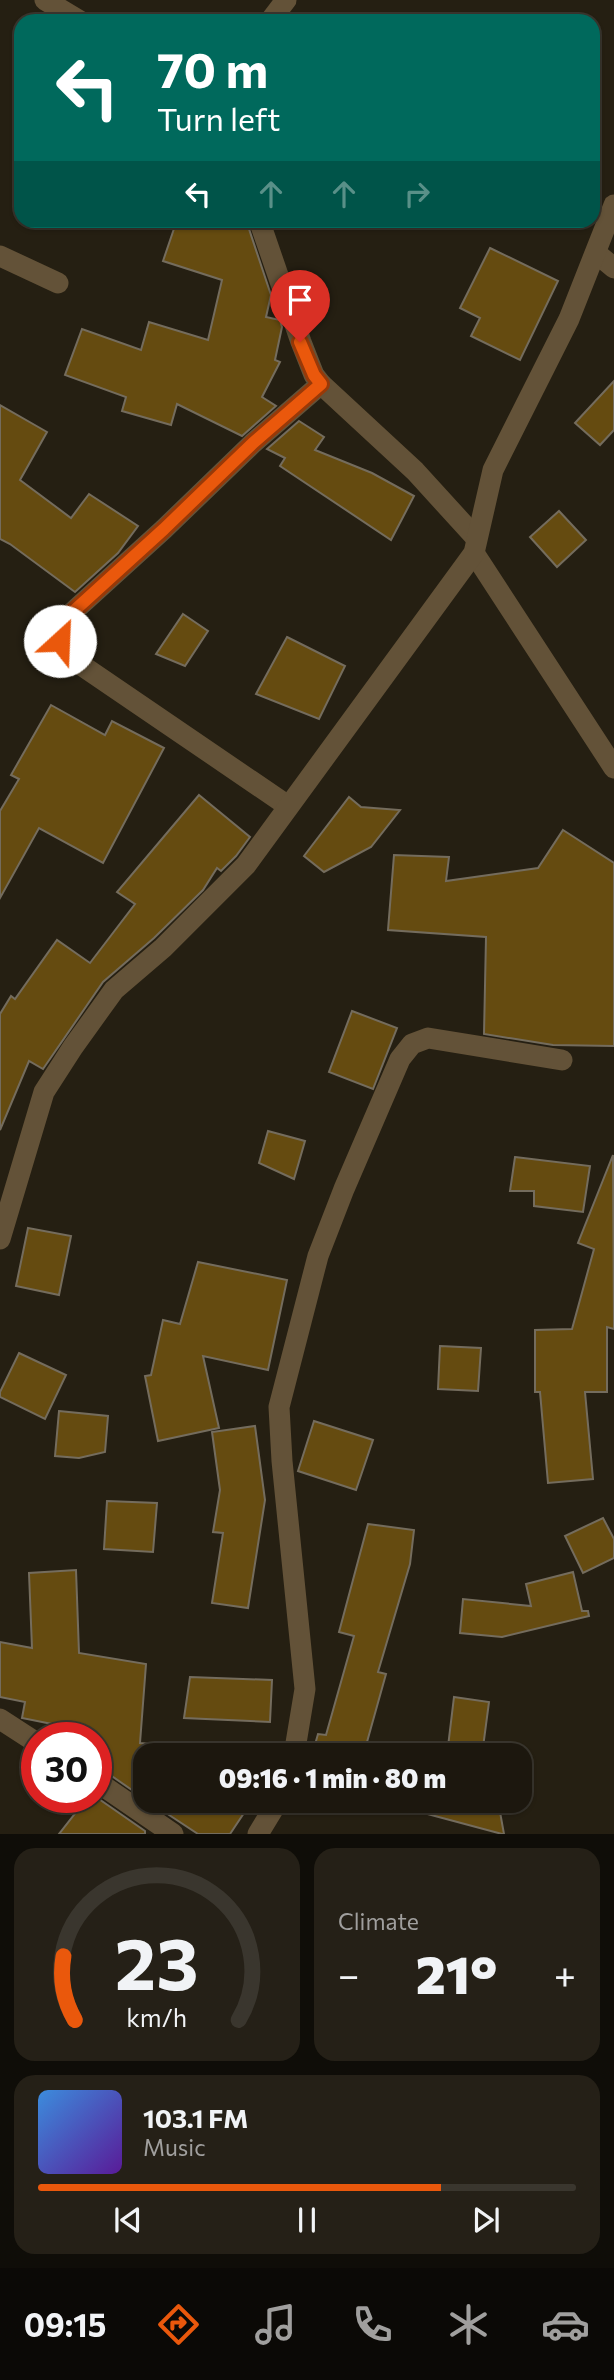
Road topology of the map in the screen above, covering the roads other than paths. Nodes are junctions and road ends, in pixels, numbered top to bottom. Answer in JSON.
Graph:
{"nodes":[{"id":1,"x":45,"y":0,"type":"edge"},
{"id":2,"x":286,"y":0,"type":"edge"},
{"id":3,"x":68,"y":14,"type":"edge"},
{"id":4,"x":275,"y":14,"type":"edge"},
{"id":5,"x":614,"y":205,"type":"edge"},
{"id":6,"x":262,"y":228,"type":"edge"},
{"id":7,"x":596,"y":253,"type":"junction"},
{"id":8,"x":0,"y":256,"type":"edge"},
{"id":9,"x":614,"y":268,"type":"edge"},
{"id":10,"x":58,"y":283,"type":"dead end"},
{"id":11,"x":321,"y":384,"type":"junction"},
{"id":12,"x":475,"y":546,"type":"junction"},
{"id":13,"x":614,"y":768,"type":"edge"},
{"id":14,"x":288,"y":806,"type":"junction"},
{"id":15,"x":562,"y":1060,"type":"dead end"},
{"id":16,"x":0,"y":1239,"type":"edge"},
{"id":17,"x":0,"y":1719,"type":"edge"},
{"id":18,"x":21,"y":1733,"type":"edge"},
{"id":19,"x":296,"y":1743,"type":"edge"},
{"id":20,"x":112,"y":1792,"type":"edge"},
{"id":21,"x":271,"y":1813,"type":"edge"},
{"id":22,"x":173,"y":1834,"type":"edge"},
{"id":23,"x":258,"y":1834,"type":"edge"}],
"edges":[{"from":1,"to":3,"type":"street"},
{"from":2,"to":4,"type":"street"},
{"from":5,"to":7,"type":"street"},
{"from":6,"to":11,"type":"street"},
{"from":7,"to":9,"type":"street"},
{"from":7,"to":12,"type":"street"},
{"from":8,"to":10,"type":"street"},
{"from":11,"to":12,"type":"street"},
{"from":11,"to":14,"type":"street"},
{"from":12,"to":13,"type":"street"},
{"from":12,"to":14,"type":"street"},
{"from":14,"to":16,"type":"street"},
{"from":15,"to":19,"type":"street"},
{"from":17,"to":18,"type":"street"},
{"from":20,"to":22,"type":"street"},
{"from":21,"to":23,"type":"street"}]}
